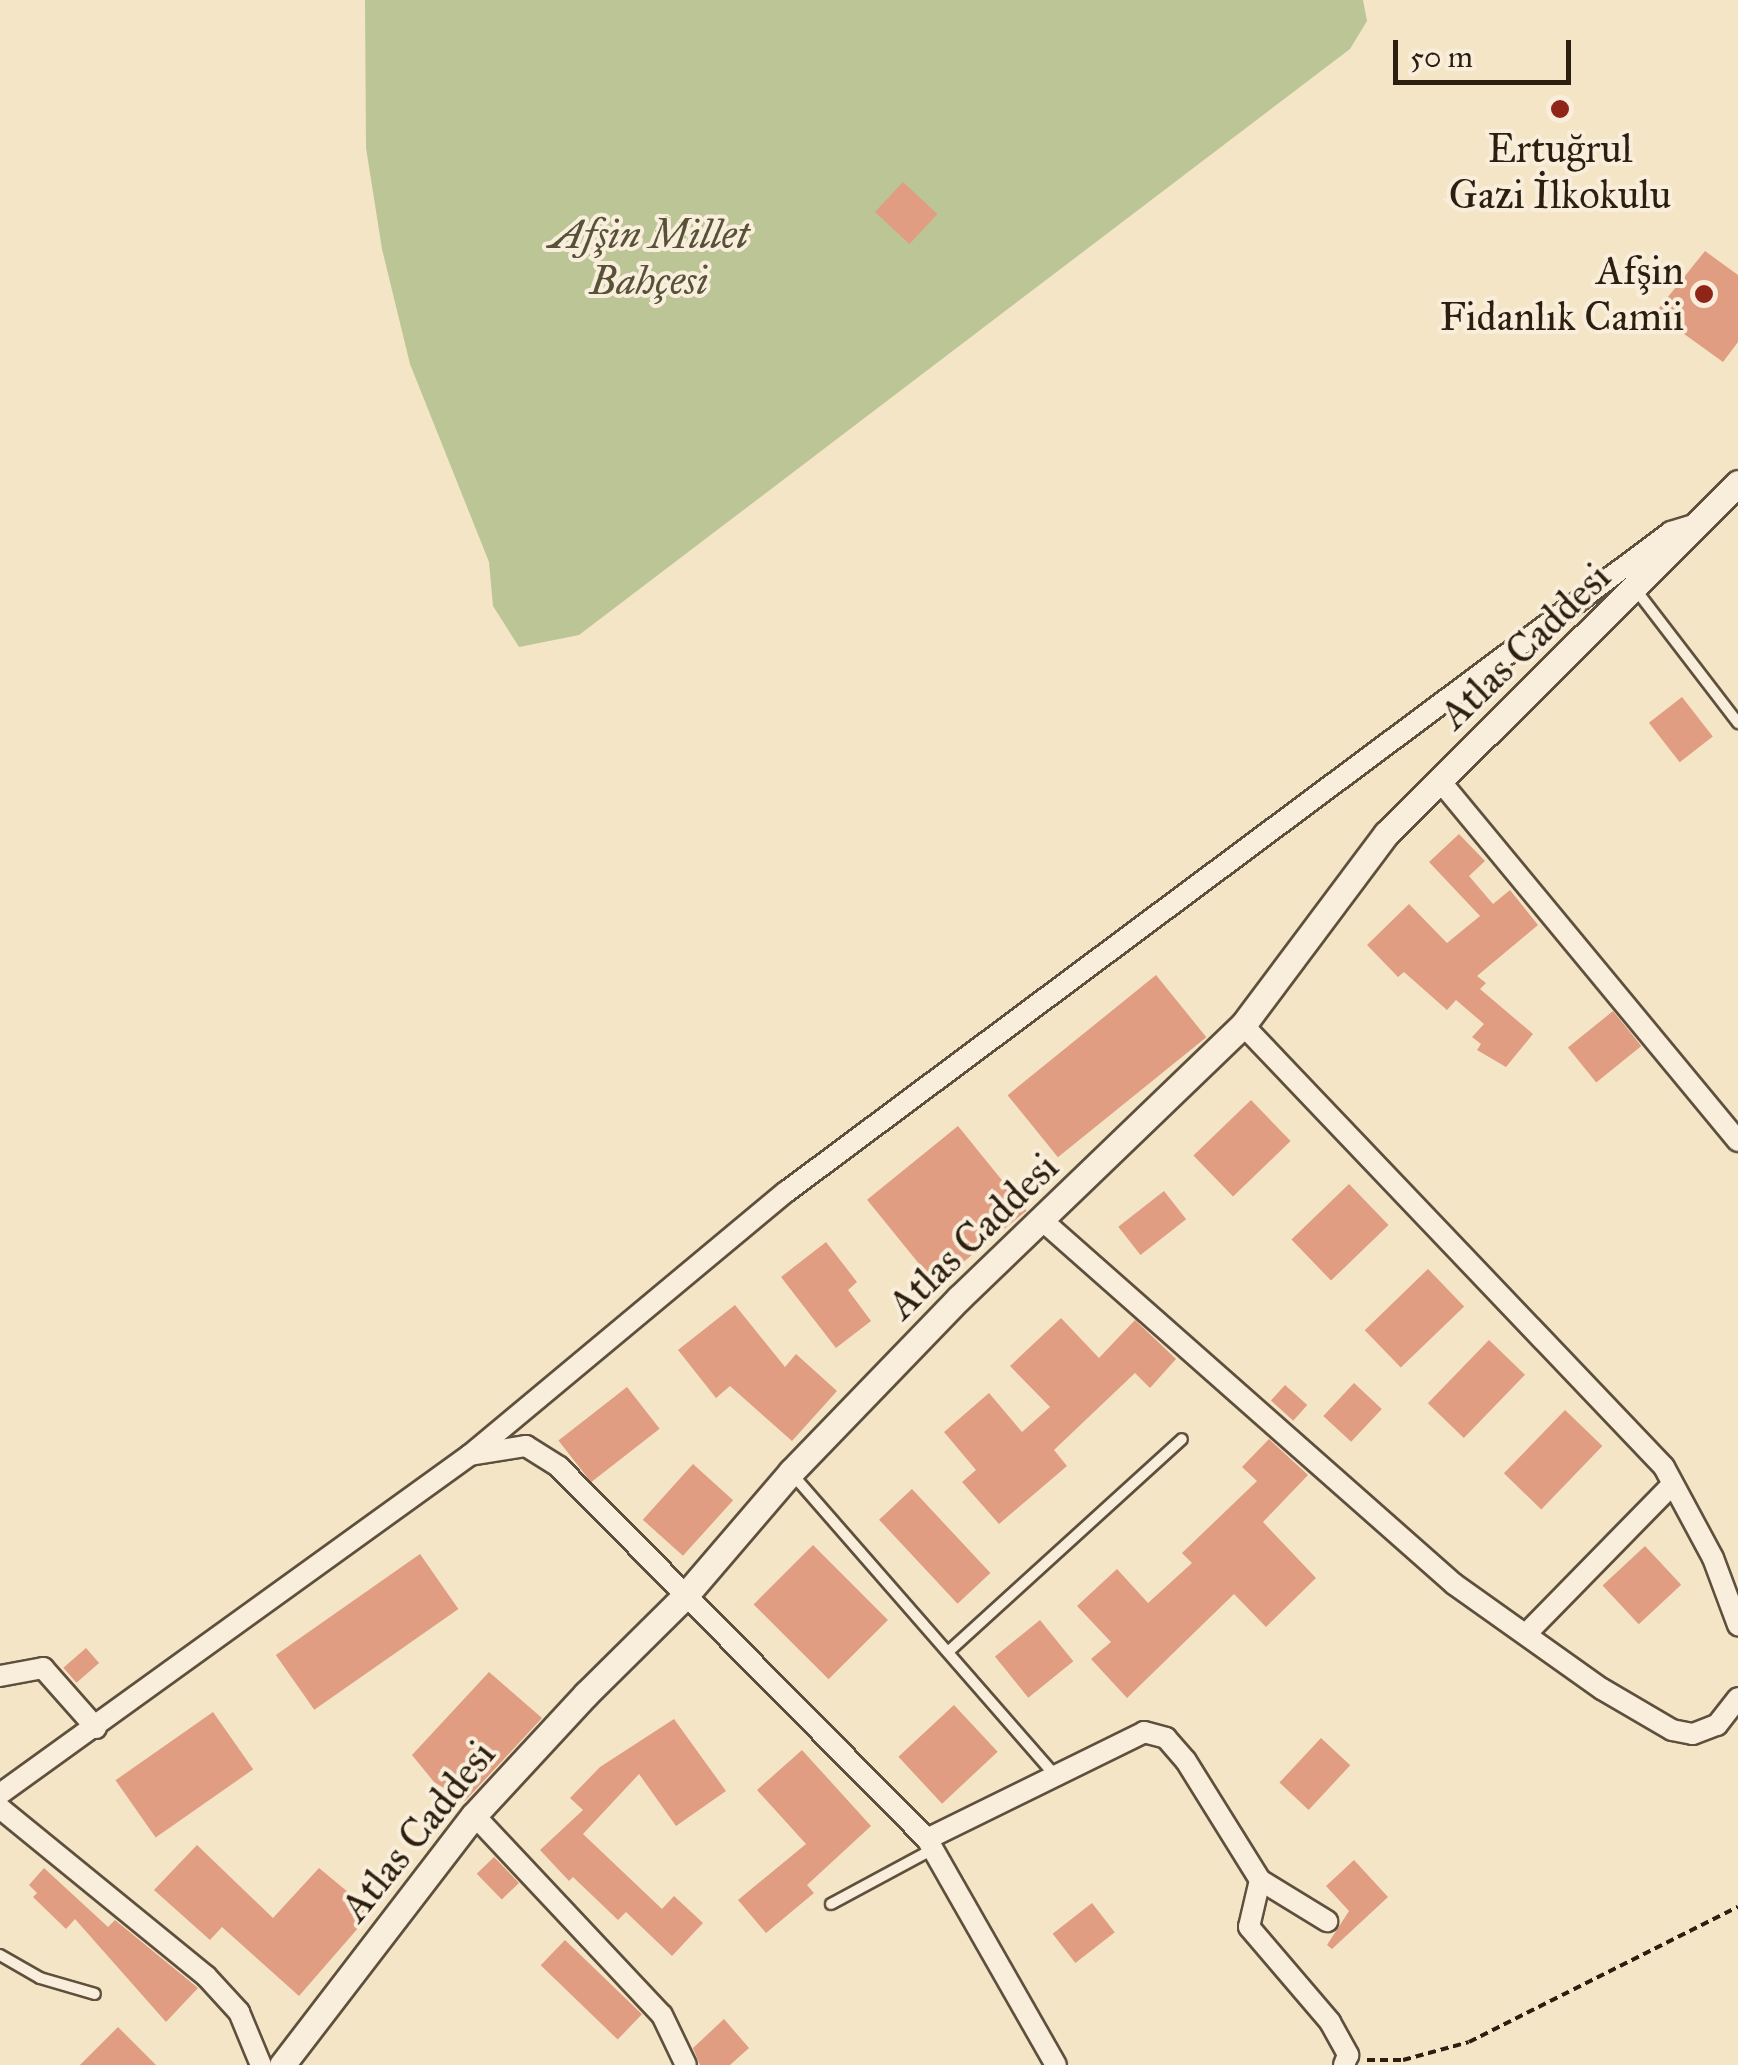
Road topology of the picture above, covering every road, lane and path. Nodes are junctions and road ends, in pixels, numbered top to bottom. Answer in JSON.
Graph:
{"nodes":[{"id":1,"x":1738,"y":483,"type":"edge"},
{"id":2,"x":1698,"y":524,"type":"junction"},
{"id":3,"x":1636,"y":590,"type":"junction"},
{"id":4,"x":1738,"y":723,"type":"edge"},
{"id":5,"x":1441,"y":782,"type":"junction"},
{"id":6,"x":1242,"y":1025,"type":"junction"},
{"id":7,"x":1738,"y":1141,"type":"edge"},
{"id":8,"x":1042,"y":1220,"type":"junction"},
{"id":9,"x":1182,"y":1440,"type":"dead end"},
{"id":10,"x":470,"y":1455,"type":"junction"},
{"id":11,"x":791,"y":1472,"type":"junction"},
{"id":12,"x":1673,"y":1484,"type":"junction"},
{"id":13,"x":684,"y":1597,"type":"junction"},
{"id":14,"x":1738,"y":1624,"type":"edge"},
{"id":15,"x":1528,"y":1632,"type":"junction"},
{"id":16,"x":948,"y":1652,"type":"junction"},
{"id":17,"x":0,"y":1676,"type":"edge"},
{"id":18,"x":1738,"y":1698,"type":"edge"},
{"id":19,"x":96,"y":1728,"type":"junction"},
{"id":20,"x":1052,"y":1772,"type":"junction"},
{"id":21,"x":0,"y":1794,"type":"edge"},
{"id":22,"x":0,"y":1808,"type":"edge"},
{"id":23,"x":474,"y":1815,"type":"junction"},
{"id":24,"x":930,"y":1844,"type":"junction"},
{"id":25,"x":1260,"y":1880,"type":"junction"},
{"id":26,"x":830,"y":1904,"type":"dead end"},
{"id":27,"x":1738,"y":1907,"type":"edge"},
{"id":28,"x":1327,"y":1921,"type":"dead end"},
{"id":29,"x":0,"y":1955,"type":"edge"},
{"id":30,"x":95,"y":1994,"type":"dead end"},
{"id":31,"x":1346,"y":2060,"type":"edge"},
{"id":32,"x":261,"y":2065,"type":"edge"},
{"id":33,"x":282,"y":2065,"type":"edge"},
{"id":34,"x":686,"y":2065,"type":"edge"},
{"id":35,"x":1056,"y":2065,"type":"edge"}],
"edges":[{"from":1,"to":2,"type":"street","name":"Atlas Caddesi"},
{"from":2,"to":3,"type":"street","name":"Atlas Caddesi"},
{"from":2,"to":10,"type":"street"},
{"from":3,"to":4,"type":"lane"},
{"from":3,"to":5,"type":"street","name":"Atlas Caddesi"},
{"from":5,"to":6,"type":"street","name":"Atlas Caddesi"},
{"from":5,"to":7,"type":"street"},
{"from":6,"to":8,"type":"street","name":"Atlas Caddesi"},
{"from":6,"to":12,"type":"street"},
{"from":8,"to":11,"type":"street","name":"Atlas Caddesi"},
{"from":8,"to":15,"type":"street"},
{"from":9,"to":16,"type":"lane"},
{"from":10,"to":13,"type":"street"},
{"from":10,"to":19,"type":"street"},
{"from":11,"to":13,"type":"street","name":"Atlas Caddesi"},
{"from":11,"to":16,"type":"lane"},
{"from":12,"to":14,"type":"street"},
{"from":12,"to":15,"type":"street"},
{"from":13,"to":23,"type":"street","name":"Atlas Caddesi"},
{"from":13,"to":24,"type":"street"},
{"from":15,"to":18,"type":"street"},
{"from":16,"to":20,"type":"lane"},
{"from":17,"to":19,"type":"street"},
{"from":19,"to":21,"type":"street"},
{"from":20,"to":24,"type":"street"},
{"from":20,"to":25,"type":"street"},
{"from":22,"to":32,"type":"street"},
{"from":23,"to":33,"type":"street","name":"Atlas Caddesi"},
{"from":23,"to":34,"type":"street"},
{"from":24,"to":26,"type":"lane"},
{"from":24,"to":35,"type":"street"},
{"from":25,"to":28,"type":"street"},
{"from":25,"to":31,"type":"street"},
{"from":27,"to":31,"type":"path"},
{"from":29,"to":30,"type":"lane"}]}
